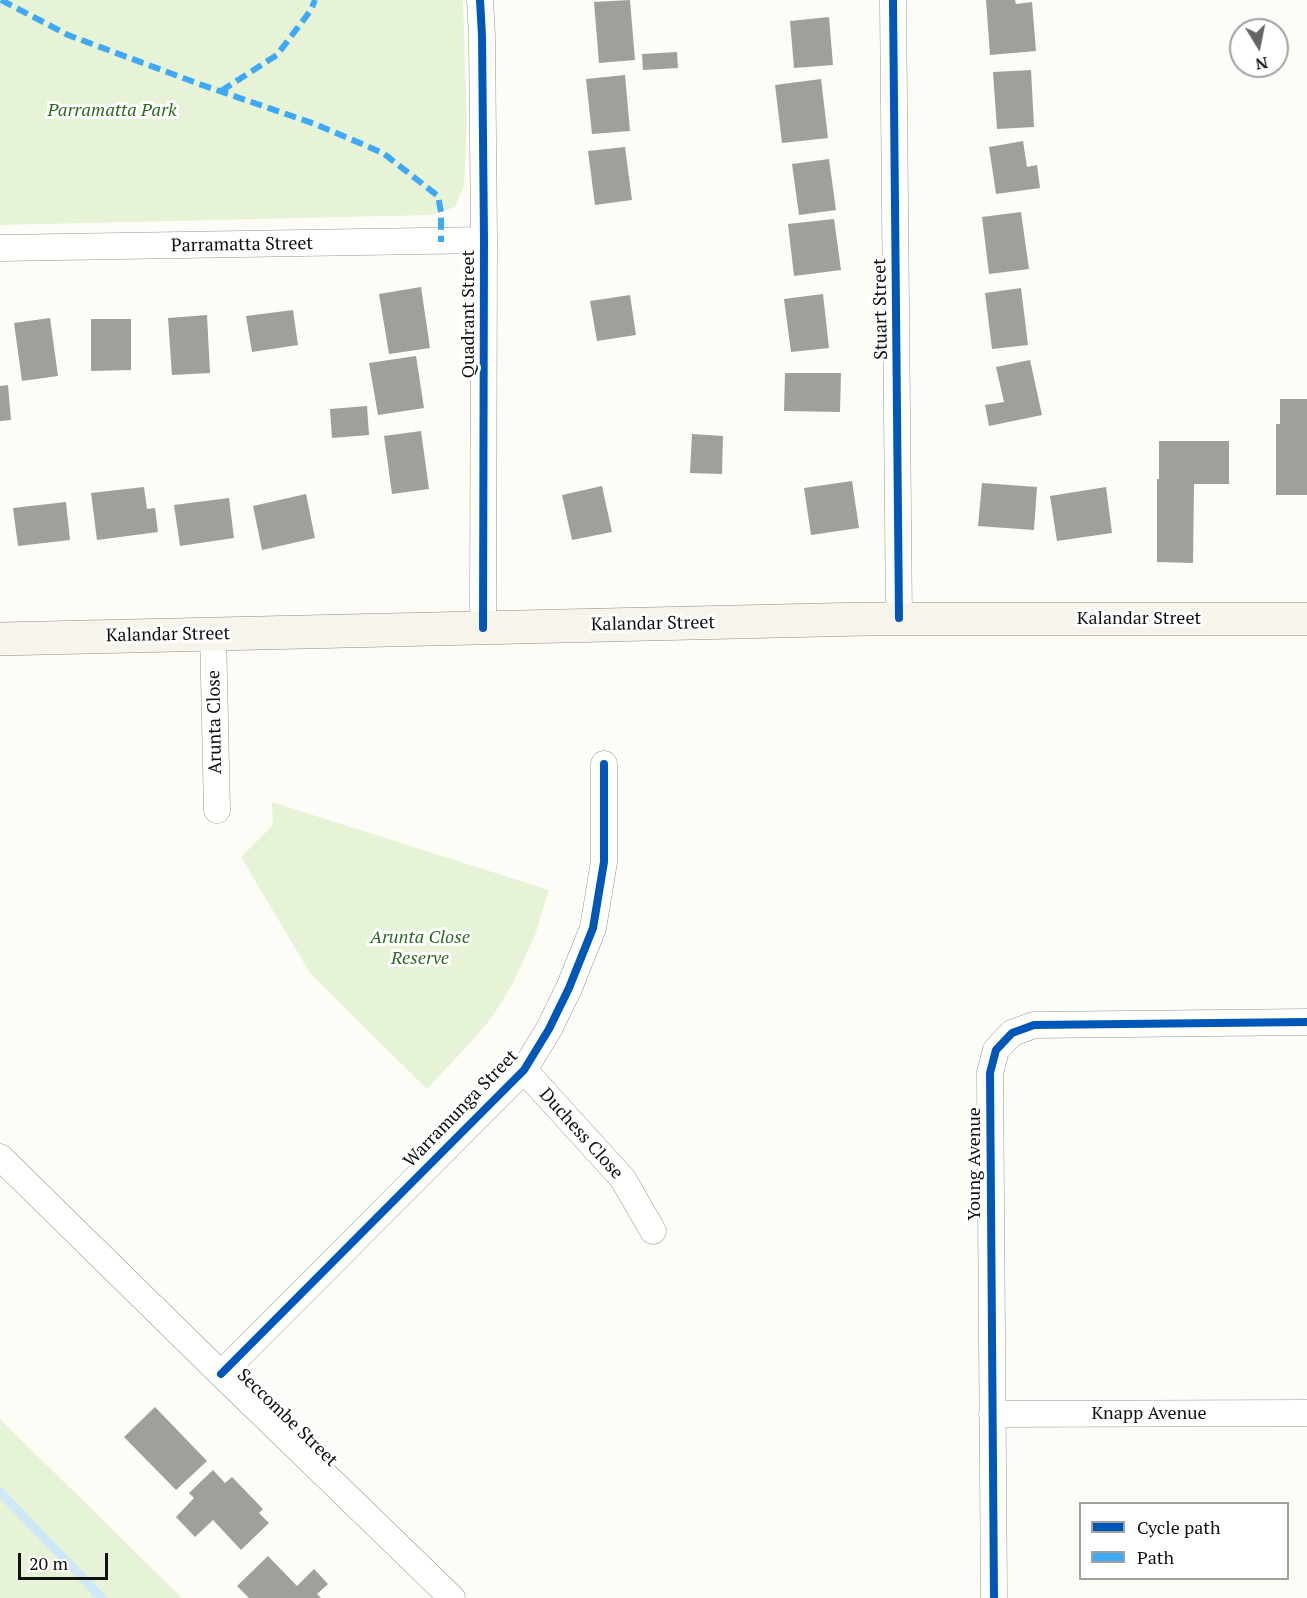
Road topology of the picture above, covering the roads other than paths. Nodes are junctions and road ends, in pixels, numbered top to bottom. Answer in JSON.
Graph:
{"nodes":[{"id":1,"x":480,"y":0,"type":"edge"},
{"id":2,"x":893,"y":0,"type":"edge"},
{"id":3,"x":484,"y":240,"type":"junction"},
{"id":4,"x":0,"y":248,"type":"edge"},
{"id":5,"x":899,"y":618,"type":"junction"},
{"id":6,"x":1307,"y":619,"type":"edge"},
{"id":7,"x":483,"y":628,"type":"junction"},
{"id":8,"x":213,"y":633,"type":"junction"},
{"id":9,"x":0,"y":639,"type":"edge"},
{"id":10,"x":603,"y":764,"type":"dead end"},
{"id":11,"x":217,"y":810,"type":"dead end"},
{"id":12,"x":1307,"y":1022,"type":"edge"},
{"id":13,"x":524,"y":1070,"type":"junction"},
{"id":14,"x":0,"y":1157,"type":"edge"},
{"id":15,"x":653,"y":1231,"type":"dead end"},
{"id":16,"x":221,"y":1374,"type":"junction"},
{"id":17,"x":1307,"y":1413,"type":"edge"},
{"id":18,"x":992,"y":1414,"type":"junction"},
{"id":19,"x":452,"y":1598,"type":"edge"},
{"id":20,"x":994,"y":1598,"type":"edge"}],
"edges":[{"from":1,"to":3,"type":"street","name":"Quadrant Street"},
{"from":2,"to":5,"type":"street","name":"Stuart Street"},
{"from":3,"to":4,"type":"street","name":"Parramatta Street"},
{"from":3,"to":7,"type":"street","name":"Quadrant Street"},
{"from":5,"to":6,"type":"main road","name":"Kalandar Street"},
{"from":5,"to":7,"type":"main road","name":"Kalandar Street"},
{"from":7,"to":8,"type":"main road","name":"Kalandar Street"},
{"from":8,"to":9,"type":"main road","name":"Kalandar Street"},
{"from":8,"to":11,"type":"street","name":"Arunta Close"},
{"from":10,"to":13,"type":"street","name":"Warramunga Street"},
{"from":12,"to":18,"type":"street","name":"Young Avenue"},
{"from":13,"to":15,"type":"street","name":"Duchess Close"},
{"from":13,"to":16,"type":"street","name":"Warramunga Street"},
{"from":14,"to":16,"type":"street","name":"Seccombe Street"},
{"from":16,"to":19,"type":"street","name":"Seccombe Street"},
{"from":17,"to":18,"type":"street","name":"Knapp Avenue"},
{"from":18,"to":20,"type":"street","name":"Young Avenue"}]}
